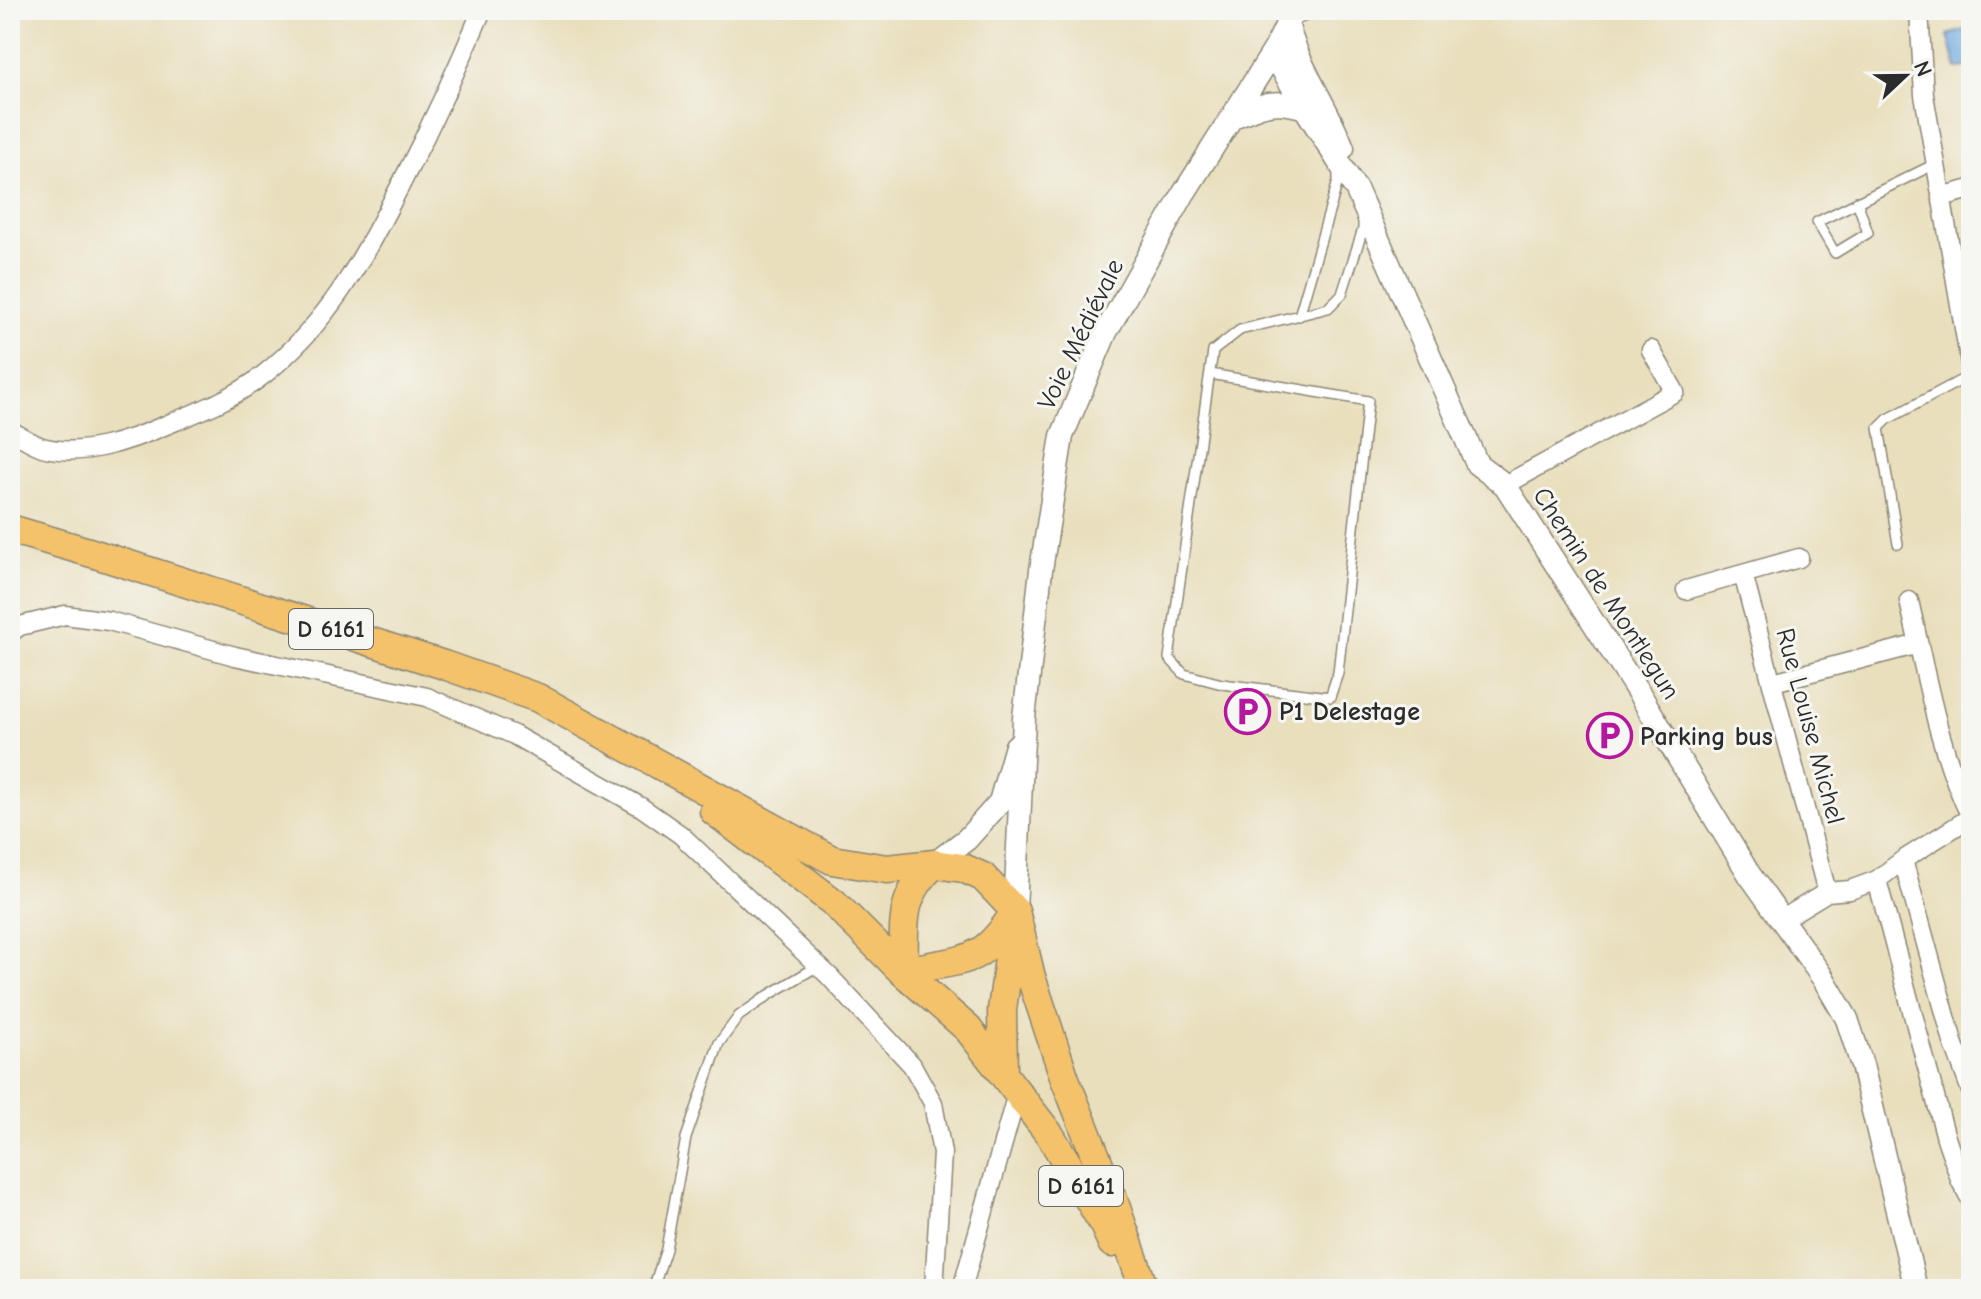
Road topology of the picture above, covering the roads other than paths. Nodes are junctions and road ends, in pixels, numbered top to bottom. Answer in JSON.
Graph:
{"nodes":[{"id":1,"x":482,"y":10,"type":"edge"},
{"id":2,"x":1321,"y":10,"type":"edge"},
{"id":3,"x":1919,"y":10,"type":"edge"},
{"id":4,"x":1286,"y":17,"type":"edge"},
{"id":5,"x":1275,"y":49,"type":"junction"},
{"id":6,"x":1305,"y":108,"type":"junction"},
{"id":7,"x":1231,"y":118,"type":"junction"},
{"id":8,"x":1336,"y":156,"type":"junction"},
{"id":9,"x":1935,"y":164,"type":"junction"},
{"id":10,"x":1971,"y":189,"type":"edge"},
{"id":11,"x":1360,"y":196,"type":"junction"},
{"id":12,"x":1941,"y":197,"type":"junction"},
{"id":13,"x":1857,"y":201,"type":"junction"},
{"id":14,"x":1299,"y":316,"type":"junction"},
{"id":15,"x":1651,"y":350,"type":"dead end"},
{"id":16,"x":1971,"y":372,"type":"edge"},
{"id":17,"x":1210,"y":374,"type":"junction"},
{"id":18,"x":10,"y":430,"type":"edge"},
{"id":19,"x":1505,"y":485,"type":"junction"},
{"id":20,"x":10,"y":529,"type":"edge"},
{"id":21,"x":1898,"y":544,"type":"dead end"},
{"id":22,"x":1799,"y":558,"type":"dead end"},
{"id":23,"x":1743,"y":574,"type":"junction"},
{"id":24,"x":1686,"y":590,"type":"dead end"},
{"id":25,"x":1909,"y":601,"type":"dead end"},
{"id":26,"x":10,"y":633,"type":"edge"},
{"id":27,"x":1919,"y":644,"type":"junction"},
{"id":28,"x":1773,"y":682,"type":"junction"},
{"id":29,"x":1024,"y":718,"type":"junction"},
{"id":30,"x":641,"y":754,"type":"junction"},
{"id":31,"x":1971,"y":817,"type":"edge"},
{"id":32,"x":1903,"y":860,"type":"junction"},
{"id":33,"x":934,"y":864,"type":"junction"},
{"id":34,"x":1877,"y":880,"type":"junction"},
{"id":35,"x":1827,"y":892,"type":"junction"},
{"id":36,"x":1015,"y":911,"type":"junction"},
{"id":37,"x":1781,"y":920,"type":"junction"},
{"id":38,"x":818,"y":966,"type":"junction"},
{"id":39,"x":903,"y":972,"type":"junction"},
{"id":40,"x":1011,"y":1082,"type":"junction"},
{"id":41,"x":1971,"y":1091,"type":"edge"},
{"id":42,"x":1971,"y":1200,"type":"edge"},
{"id":43,"x":653,"y":1289,"type":"edge"},
{"id":44,"x":934,"y":1289,"type":"edge"},
{"id":45,"x":962,"y":1289,"type":"edge"},
{"id":46,"x":1132,"y":1289,"type":"edge"},
{"id":47,"x":1144,"y":1289,"type":"edge"},
{"id":48,"x":1916,"y":1289,"type":"edge"}],
"edges":[{"from":1,"to":18,"type":"street"},
{"from":2,"to":4,"type":"lane"},
{"from":3,"to":9,"type":"street"},
{"from":4,"to":5,"type":"street","name":"Voie Médiévale"},
{"from":4,"to":11,"type":"street","name":"Chemin de Montlegun"},
{"from":5,"to":6,"type":"street","name":"Chemin de Montlegun"},
{"from":5,"to":7,"type":"street","name":"Voie Médiévale"},
{"from":6,"to":7,"type":"street"},
{"from":6,"to":8,"type":"street","name":"Chemin de Montlegun"},
{"from":7,"to":29,"type":"street","name":"Voie Médiévale"},
{"from":8,"to":11,"type":"street","name":"Chemin de Montlegun"},
{"from":8,"to":14,"type":"lane"},
{"from":9,"to":12,"type":"street"},
{"from":9,"to":13,"type":"lane"},
{"from":10,"to":12,"type":"street"},
{"from":11,"to":14,"type":"lane"},
{"from":11,"to":19,"type":"street","name":"Chemin de Montlegun"},
{"from":12,"to":16,"type":"street"},
{"from":13,"to":13,"type":"lane"},
{"from":14,"to":17,"type":"lane"},
{"from":15,"to":19,"type":"street"},
{"from":16,"to":21,"type":"lane"},
{"from":17,"to":17,"type":"lane"},
{"from":19,"to":37,"type":"street","name":"Chemin de Montlegun"},
{"from":20,"to":30,"type":"main road","number":"D 6161"},
{"from":22,"to":23,"type":"street"},
{"from":23,"to":24,"type":"street"},
{"from":23,"to":28,"type":"street","name":"Rue Louise Michel"},
{"from":25,"to":27,"type":"street"},
{"from":26,"to":38,"type":"street"},
{"from":27,"to":28,"type":"street"},
{"from":27,"to":31,"type":"street"},
{"from":28,"to":35,"type":"street","name":"Rue Louise Michel"},
{"from":29,"to":33,"type":"street"},
{"from":29,"to":36,"type":"street"},
{"from":30,"to":33,"type":"main road"},
{"from":30,"to":39,"type":"main road","number":"D 6161"},
{"from":31,"to":32,"type":"street"},
{"from":32,"to":34,"type":"street"},
{"from":32,"to":41,"type":"street"},
{"from":33,"to":36,"type":"main road"},
{"from":33,"to":39,"type":"main road"},
{"from":34,"to":35,"type":"street"},
{"from":34,"to":42,"type":"street"},
{"from":35,"to":37,"type":"street"},
{"from":36,"to":39,"type":"main road"},
{"from":36,"to":40,"type":"main road"},
{"from":36,"to":47,"type":"main road"},
{"from":37,"to":48,"type":"street","name":"Chemin de Montlegun"},
{"from":38,"to":43,"type":"lane"},
{"from":38,"to":44,"type":"street"},
{"from":39,"to":40,"type":"main road","number":"D 6161"},
{"from":40,"to":45,"type":"street"},
{"from":40,"to":46,"type":"main road","number":"D 6161"}]}
